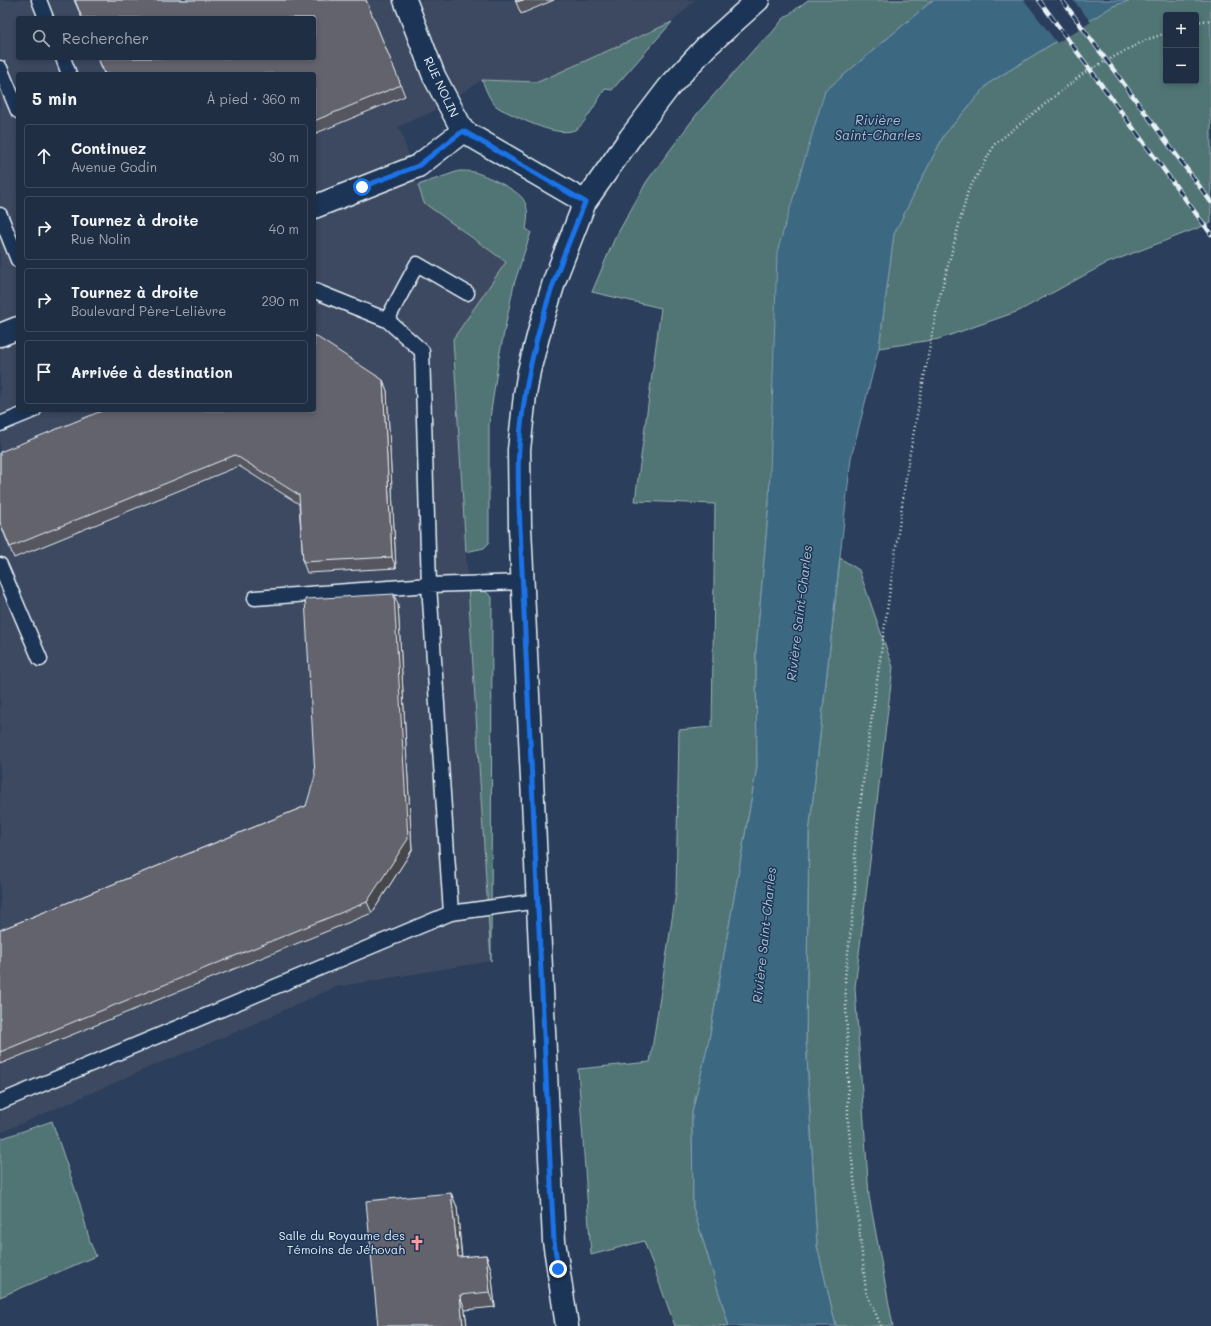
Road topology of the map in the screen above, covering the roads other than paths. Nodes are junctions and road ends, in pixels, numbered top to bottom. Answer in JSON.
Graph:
{"nodes":[{"id":1,"x":39,"y":0,"type":"edge"},
{"id":2,"x":405,"y":0,"type":"edge"},
{"id":3,"x":758,"y":0,"type":"edge"},
{"id":4,"x":45,"y":16,"type":"edge"},
{"id":5,"x":64,"y":60,"type":"edge"},
{"id":6,"x":0,"y":68,"type":"edge"},
{"id":7,"x":68,"y":72,"type":"edge"},
{"id":8,"x":16,"y":106,"type":"edge"},
{"id":9,"x":463,"y":131,"type":"junction"},
{"id":10,"x":585,"y":202,"type":"junction"},
{"id":11,"x":316,"y":206,"type":"edge"},
{"id":12,"x":0,"y":215,"type":"edge"},
{"id":13,"x":16,"y":255,"type":"edge"},
{"id":14,"x":316,"y":291,"type":"edge"},
{"id":15,"x":467,"y":293,"type":"dead end"},
{"id":16,"x":387,"y":320,"type":"junction"},
{"id":17,"x":16,"y":329,"type":"edge"},
{"id":18,"x":0,"y":335,"type":"edge"},
{"id":19,"x":29,"y":412,"type":"edge"},
{"id":20,"x":0,"y":424,"type":"edge"},
{"id":21,"x":0,"y":566,"type":"edge"},
{"id":22,"x":523,"y":582,"type":"junction"},
{"id":23,"x":429,"y":585,"type":"junction"},
{"id":24,"x":255,"y":598,"type":"dead end"},
{"id":25,"x":40,"y":660,"type":"dead end"},
{"id":26,"x":538,"y":901,"type":"junction"},
{"id":27,"x":451,"y":913,"type":"junction"},
{"id":28,"x":0,"y":1102,"type":"edge"},
{"id":29,"x":567,"y":1326,"type":"edge"}],
"edges":[{"from":1,"to":4,"type":"lane"},
{"from":2,"to":9,"type":"main road","name":"RUE NOLIN"},
{"from":3,"to":10,"type":"main road"},
{"from":5,"to":7,"type":"lane"},
{"from":6,"to":8,"type":"lane"},
{"from":9,"to":10,"type":"main road","name":"RUE NOLIN"},
{"from":9,"to":11,"type":"main road"},
{"from":10,"to":22,"type":"main road"},
{"from":12,"to":13,"type":"lane"},
{"from":14,"to":16,"type":"lane"},
{"from":15,"to":16,"type":"lane"},
{"from":16,"to":23,"type":"lane"},
{"from":17,"to":18,"type":"main road"},
{"from":19,"to":20,"type":"lane"},
{"from":21,"to":25,"type":"lane"},
{"from":22,"to":23,"type":"lane"},
{"from":22,"to":26,"type":"main road"},
{"from":23,"to":24,"type":"lane"},
{"from":23,"to":27,"type":"lane"},
{"from":26,"to":27,"type":"lane"},
{"from":26,"to":29,"type":"main road"},
{"from":27,"to":28,"type":"lane"}]}
